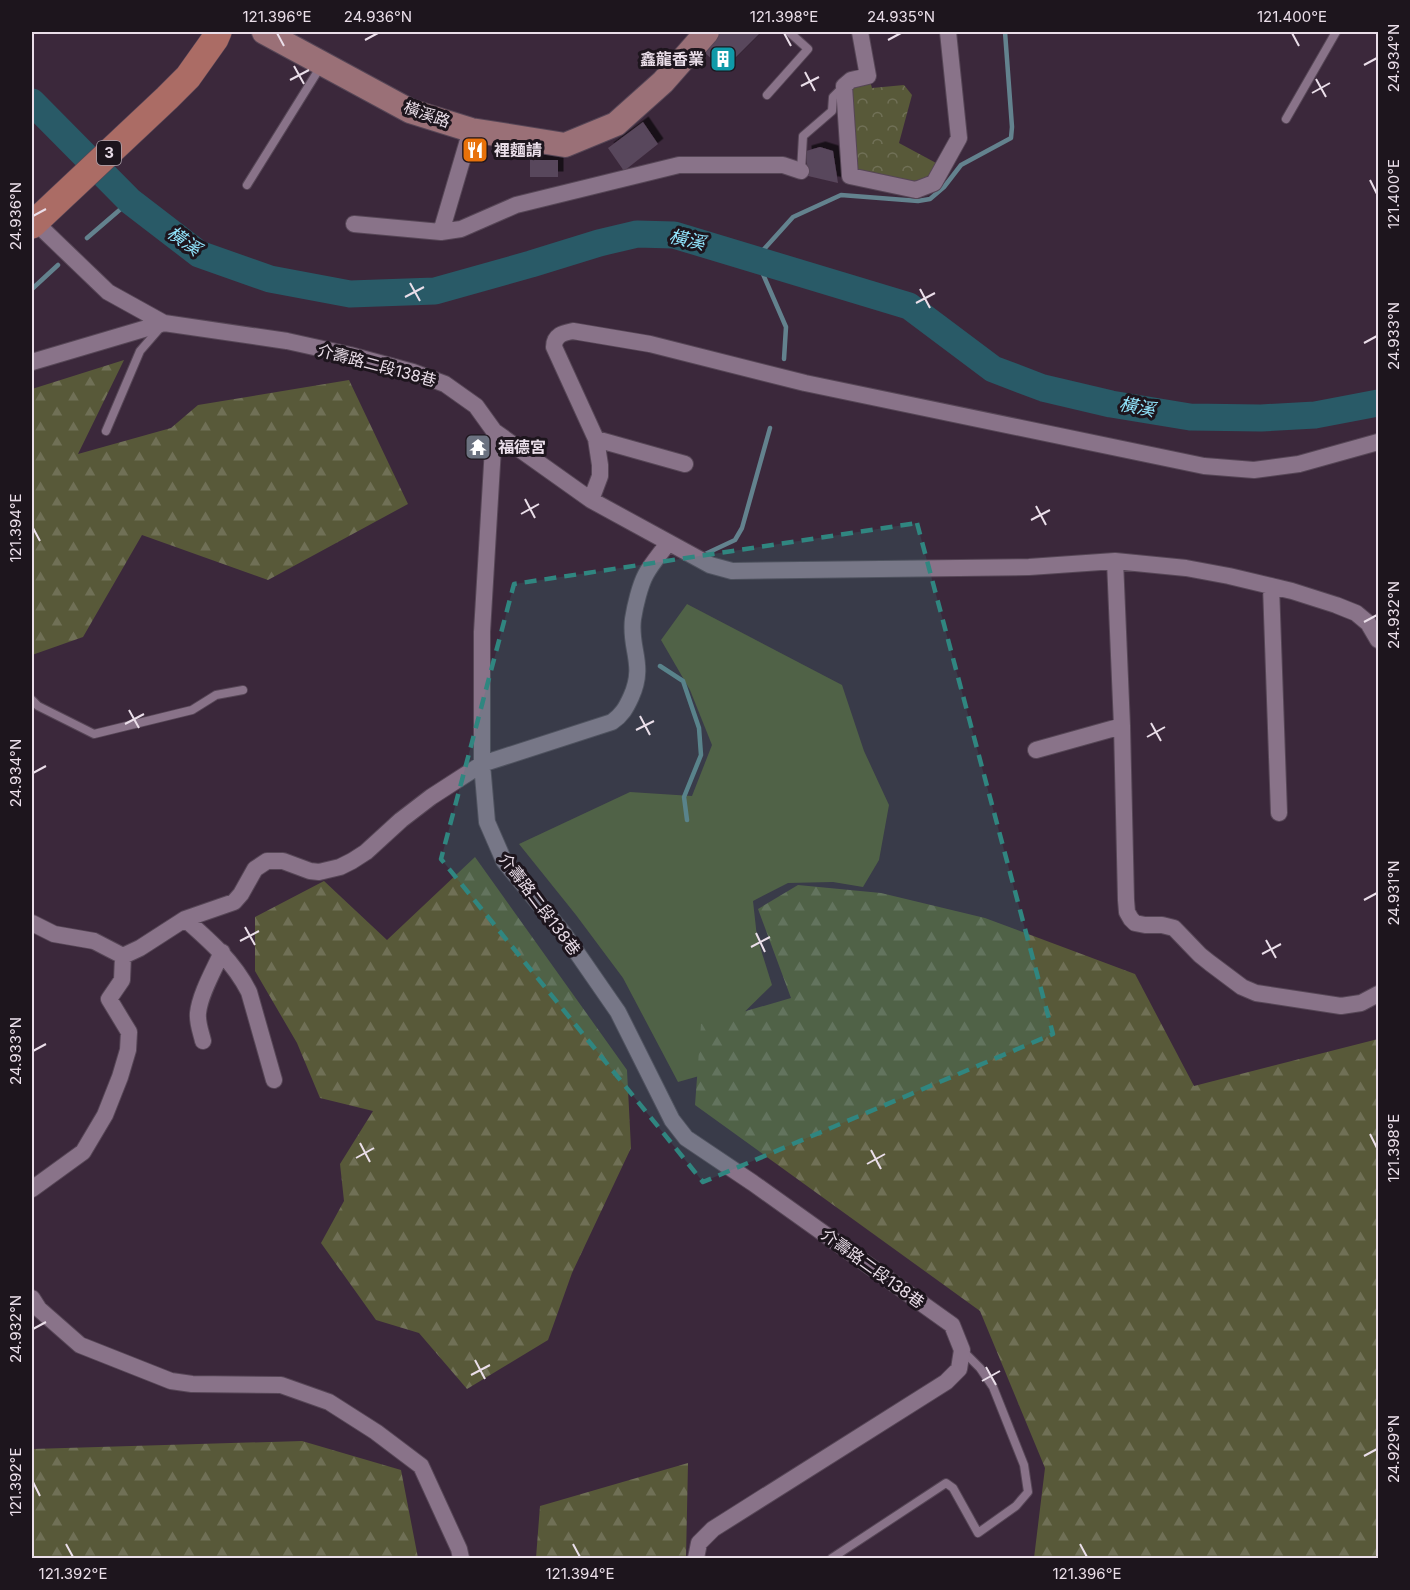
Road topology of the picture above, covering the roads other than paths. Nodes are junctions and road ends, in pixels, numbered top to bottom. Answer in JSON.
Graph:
{"nodes":[{"id":1,"x":198,"y":32,"type":"edge"},
{"id":2,"x":218,"y":32,"type":"edge"},
{"id":3,"x":264,"y":32,"type":"edge"},
{"id":4,"x":707,"y":32,"type":"edge"},
{"id":5,"x":789,"y":32,"type":"edge"},
{"id":6,"x":860,"y":32,"type":"edge"},
{"id":7,"x":948,"y":32,"type":"edge"},
{"id":8,"x":1336,"y":32,"type":"edge"},
{"id":9,"x":323,"y":63,"type":"junction"},
{"id":10,"x":844,"y":86,"type":"junction"},
{"id":11,"x":161,"y":92,"type":"junction"},
{"id":12,"x":767,"y":95,"type":"dead end"},
{"id":13,"x":1286,"y":119,"type":"dead end"},
{"id":14,"x":471,"y":130,"type":"junction"},
{"id":15,"x":801,"y":171,"type":"joint"},
{"id":16,"x":247,"y":185,"type":"dead end"},
{"id":17,"x":36,"y":212,"type":"edge"},
{"id":18,"x":354,"y":224,"type":"dead end"},
{"id":19,"x":441,"y":232,"type":"junction"},
{"id":20,"x":164,"y":323,"type":"junction"},
{"id":21,"x":32,"y":362,"type":"edge"},
{"id":22,"x":494,"y":430,"type":"junction"},
{"id":23,"x":106,"y":431,"type":"dead end"},
{"id":24,"x":596,"y":439,"type":"junction"},
{"id":25,"x":1378,"y":442,"type":"edge"},
{"id":26,"x":685,"y":464,"type":"dead end"},
{"id":27,"x":591,"y":500,"type":"junction"},
{"id":28,"x":668,"y":543,"type":"junction"},
{"id":29,"x":1115,"y":561,"type":"junction"},
{"id":30,"x":1271,"y":586,"type":"junction"},
{"id":31,"x":1378,"y":640,"type":"edge"},
{"id":32,"x":243,"y":690,"type":"dead end"},
{"id":33,"x":32,"y":700,"type":"edge"},
{"id":34,"x":1122,"y":726,"type":"junction"},
{"id":35,"x":1036,"y":750,"type":"dead end"},
{"id":36,"x":482,"y":764,"type":"junction"},
{"id":37,"x":1279,"y":813,"type":"dead end"},
{"id":38,"x":185,"y":918,"type":"junction"},
{"id":39,"x":32,"y":923,"type":"edge"},
{"id":40,"x":222,"y":952,"type":"junction"},
{"id":41,"x":123,"y":956,"type":"junction"},
{"id":42,"x":1378,"y":994,"type":"edge"},
{"id":43,"x":203,"y":1041,"type":"dead end"},
{"id":44,"x":274,"y":1080,"type":"dead end"},
{"id":45,"x":32,"y":1189,"type":"edge"},
{"id":46,"x":32,"y":1298,"type":"edge"},
{"id":47,"x":962,"y":1350,"type":"junction"},
{"id":48,"x":461,"y":1558,"type":"edge"},
{"id":49,"x":696,"y":1558,"type":"edge"},
{"id":50,"x":832,"y":1558,"type":"edge"}],
"edges":[{"from":1,"to":11,"type":"main road","number":"3"},
{"from":2,"to":11,"type":"main road","number":"3"},
{"from":3,"to":9,"type":"main road","name":"橫溪路"},
{"from":4,"to":14,"type":"main road","name":"橫溪路"},
{"from":5,"to":12,"type":"lane"},
{"from":6,"to":10,"type":"street"},
{"from":7,"to":10,"type":"street"},
{"from":8,"to":13,"type":"lane"},
{"from":9,"to":14,"type":"main road","name":"橫溪路"},
{"from":9,"to":16,"type":"lane"},
{"from":10,"to":15,"type":"lane"},
{"from":11,"to":17,"type":"main road","number":"3"},
{"from":14,"to":19,"type":"street"},
{"from":15,"to":19,"type":"street"},
{"from":17,"to":20,"type":"street","name":"介壽路二段138巷"},
{"from":18,"to":19,"type":"street"},
{"from":20,"to":21,"type":"street"},
{"from":20,"to":22,"type":"street","name":"介壽路二段138巷"},
{"from":20,"to":23,"type":"lane"},
{"from":22,"to":27,"type":"street"},
{"from":22,"to":36,"type":"street","name":"介壽路二段138巷"},
{"from":24,"to":25,"type":"street"},
{"from":24,"to":26,"type":"street"},
{"from":24,"to":27,"type":"street"},
{"from":27,"to":28,"type":"street"},
{"from":28,"to":29,"type":"street"},
{"from":28,"to":36,"type":"street"},
{"from":29,"to":30,"type":"street"},
{"from":29,"to":34,"type":"street"},
{"from":30,"to":31,"type":"street"},
{"from":30,"to":37,"type":"street"},
{"from":32,"to":33,"type":"lane"},
{"from":34,"to":35,"type":"street"},
{"from":34,"to":42,"type":"street"},
{"from":36,"to":38,"type":"street"},
{"from":36,"to":47,"type":"street","name":"介壽路二段138巷"},
{"from":38,"to":40,"type":"street"},
{"from":38,"to":41,"type":"street"},
{"from":39,"to":41,"type":"street"},
{"from":40,"to":43,"type":"street"},
{"from":40,"to":44,"type":"street"},
{"from":41,"to":45,"type":"street"},
{"from":46,"to":48,"type":"street"},
{"from":47,"to":49,"type":"street"},
{"from":47,"to":50,"type":"lane"}]}
